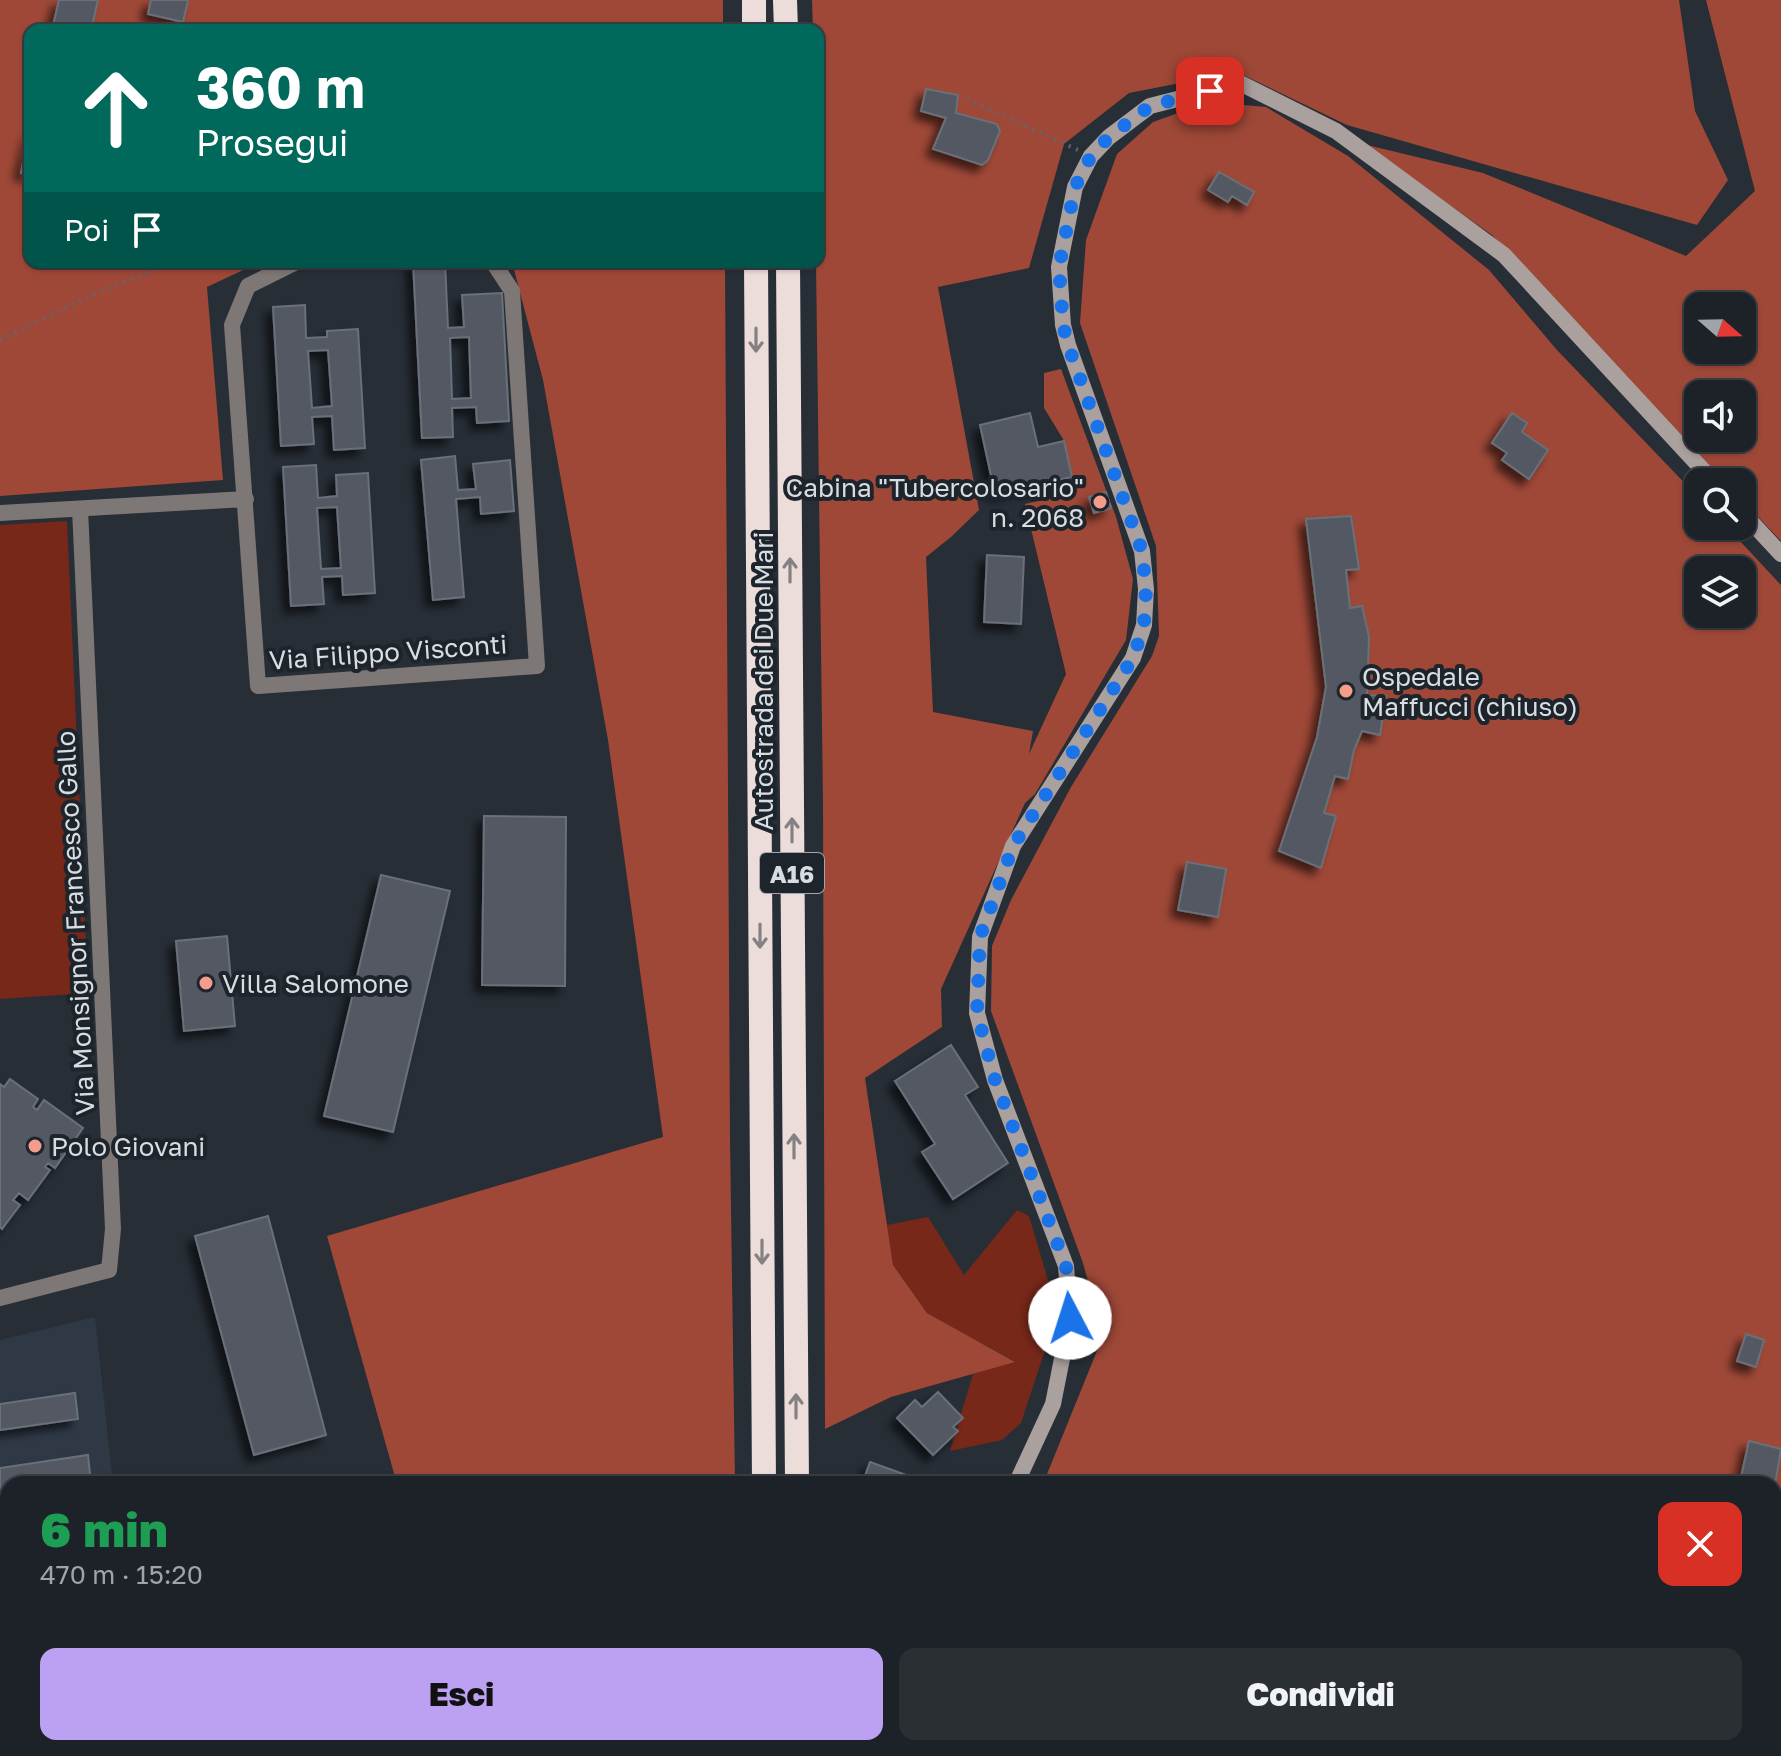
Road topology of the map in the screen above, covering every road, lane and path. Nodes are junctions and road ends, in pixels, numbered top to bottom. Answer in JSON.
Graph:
{"nodes":[{"id":1,"x":754,"y":0,"type":"edge"},
{"id":2,"x":785,"y":0,"type":"edge"},
{"id":3,"x":754,"y":24,"type":"edge"},
{"id":4,"x":786,"y":24,"type":"edge"},
{"id":5,"x":967,"y":99,"type":"dead end"},
{"id":6,"x":1091,"y":156,"type":"junction"},
{"id":7,"x":159,"y":268,"type":"edge"},
{"id":8,"x":284,"y":268,"type":"edge"},
{"id":9,"x":497,"y":268,"type":"edge"},
{"id":10,"x":756,"y":268,"type":"edge"},
{"id":11,"x":788,"y":268,"type":"edge"},
{"id":12,"x":0,"y":340,"type":"edge"},
{"id":13,"x":1701,"y":468,"type":"edge"},
{"id":14,"x":246,"y":499,"type":"junction"},
{"id":15,"x":80,"y":509,"type":"junction"},
{"id":16,"x":0,"y":513,"type":"edge"},
{"id":17,"x":1756,"y":527,"type":"edge"},
{"id":18,"x":1781,"y":554,"type":"edge"},
{"id":19,"x":0,"y":1298,"type":"edge"},
{"id":20,"x":764,"y":1476,"type":"edge"},
{"id":21,"x":797,"y":1476,"type":"edge"},
{"id":22,"x":1020,"y":1476,"type":"edge"}],
"edges":[{"from":1,"to":3,"type":"highway"},
{"from":2,"to":4,"type":"highway"},
{"from":5,"to":6,"type":"path"},
{"from":6,"to":13,"type":"main road"},
{"from":6,"to":22,"type":"main road"},
{"from":7,"to":12,"type":"path"},
{"from":8,"to":14,"type":"street","name":"Via Filippo Visconti"},
{"from":9,"to":14,"type":"street","name":"Via Filippo Visconti"},
{"from":10,"to":20,"type":"highway","name":"Autostrada dei Due Mari","number":"A16","one_way":true},
{"from":21,"to":11,"type":"highway","name":"Autostrada dei Due Mari","number":"A16","one_way":true},
{"from":14,"to":15,"type":"street"},
{"from":15,"to":16,"type":"street"},
{"from":15,"to":19,"type":"street","name":"Via Monsignor Francesco Gallo"},
{"from":17,"to":18,"type":"main road"}]}
